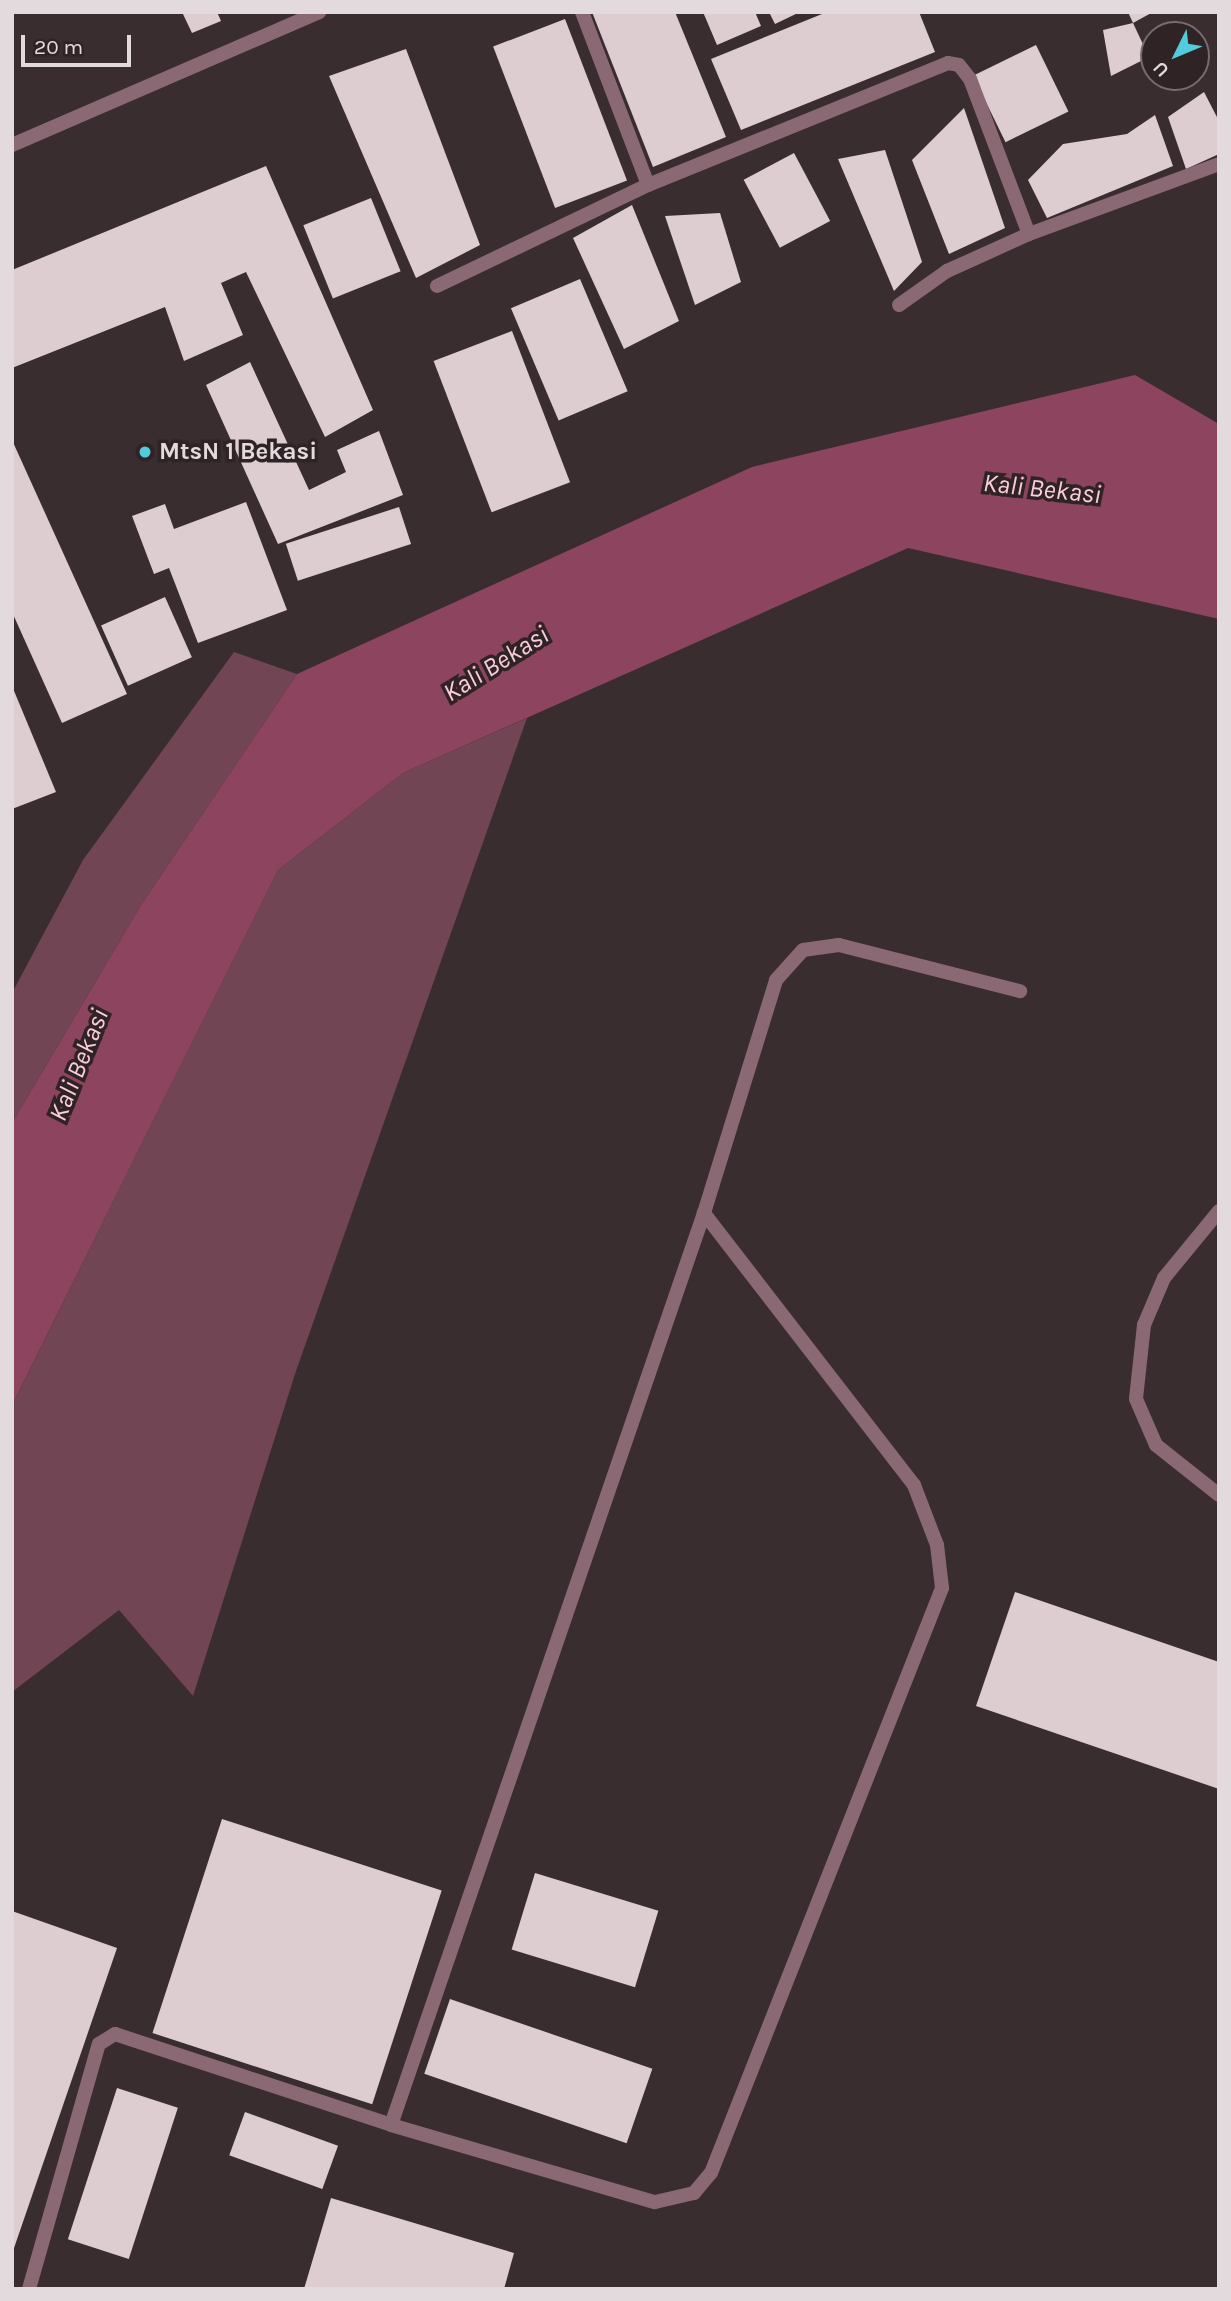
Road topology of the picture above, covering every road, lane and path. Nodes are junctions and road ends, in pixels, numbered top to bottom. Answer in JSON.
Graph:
{"nodes":[{"id":1,"x":319,"y":12,"type":"edge"},
{"id":2,"x":582,"y":12,"type":"edge"},
{"id":3,"x":12,"y":145,"type":"edge"},
{"id":4,"x":1219,"y":164,"type":"edge"},
{"id":5,"x":648,"y":185,"type":"junction"},
{"id":6,"x":1029,"y":234,"type":"junction"},
{"id":7,"x":438,"y":286,"type":"dead end"},
{"id":8,"x":899,"y":305,"type":"dead end"},
{"id":9,"x":1020,"y":991,"type":"dead end"},
{"id":10,"x":1219,"y":1211,"type":"edge"},
{"id":11,"x":704,"y":1213,"type":"junction"},
{"id":12,"x":1219,"y":1495,"type":"edge"},
{"id":13,"x":391,"y":2125,"type":"junction"},
{"id":14,"x":29,"y":2289,"type":"edge"}],
"edges":[{"from":1,"to":3,"type":"street"},
{"from":2,"to":5,"type":"street"},
{"from":4,"to":6,"type":"street"},
{"from":5,"to":6,"type":"street"},
{"from":5,"to":7,"type":"street"},
{"from":6,"to":8,"type":"street"},
{"from":9,"to":11,"type":"street"},
{"from":10,"to":12,"type":"street"},
{"from":11,"to":13,"type":"street"},
{"from":11,"to":13,"type":"street"},
{"from":13,"to":14,"type":"street"}]}
